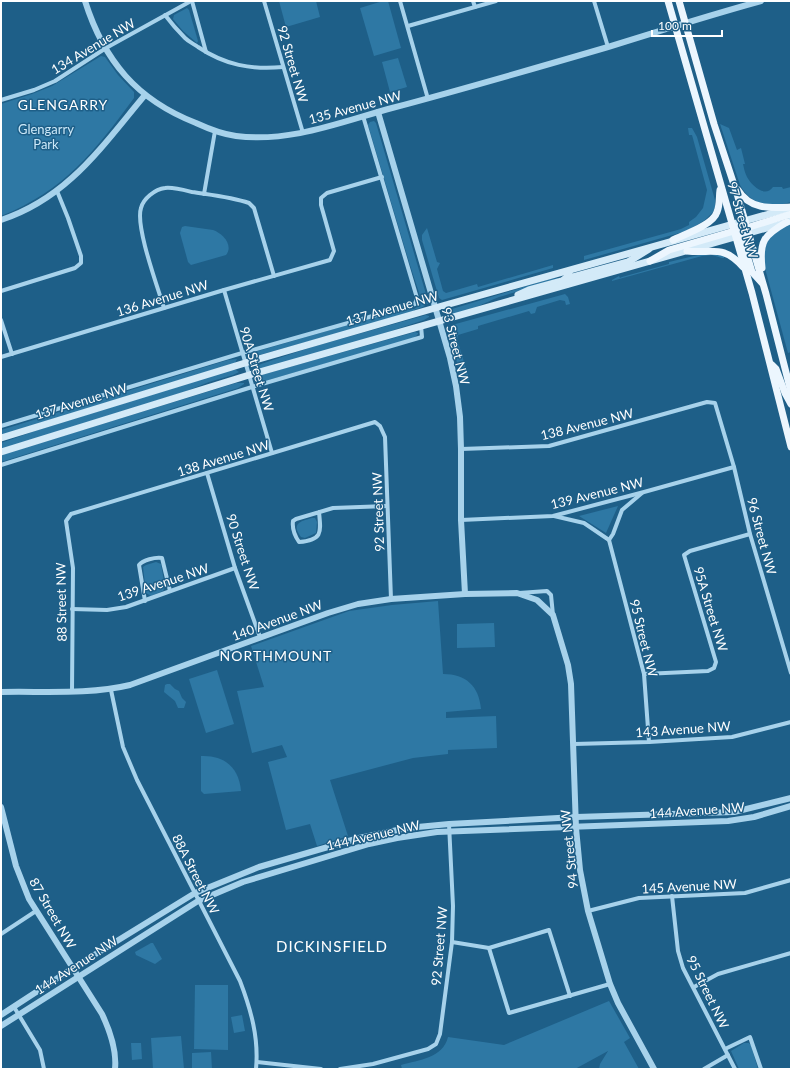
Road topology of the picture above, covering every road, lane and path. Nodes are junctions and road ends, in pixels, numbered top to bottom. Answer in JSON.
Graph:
{"nodes":[{"id":1,"x":86,"y":1,"type":"edge"},
{"id":2,"x":191,"y":1,"type":"edge"},
{"id":3,"x":264,"y":1,"type":"edge"},
{"id":4,"x":400,"y":1,"type":"edge"},
{"id":5,"x":473,"y":1,"type":"edge"},
{"id":6,"x":496,"y":1,"type":"edge"},
{"id":7,"x":594,"y":1,"type":"edge"},
{"id":8,"x":668,"y":1,"type":"edge"},
{"id":9,"x":679,"y":1,"type":"edge"},
{"id":10,"x":758,"y":1,"type":"edge"},
{"id":11,"x":475,"y":7,"type":"junction"},
{"id":12,"x":165,"y":15,"type":"junction"},
{"id":13,"x":685,"y":23,"type":"junction"},
{"id":14,"x":408,"y":26,"type":"junction"},
{"id":15,"x":675,"y":26,"type":"junction"},
{"id":16,"x":608,"y":47,"type":"junction"},
{"id":17,"x":106,"y":48,"type":"junction"},
{"id":18,"x":206,"y":53,"type":"junction"},
{"id":19,"x":283,"y":67,"type":"junction"},
{"id":20,"x":145,"y":95,"type":"junction"},
{"id":21,"x":428,"y":99,"type":"junction"},
{"id":22,"x":1,"y":100,"type":"edge"},
{"id":23,"x":378,"y":112,"type":"junction"},
{"id":24,"x":364,"y":116,"type":"junction"},
{"id":25,"x":215,"y":131,"type":"junction"},
{"id":26,"x":303,"y":133,"type":"junction"},
{"id":27,"x":382,"y":177,"type":"junction"},
{"id":28,"x":732,"y":179,"type":"junction"},
{"id":29,"x":720,"y":184,"type":"junction"},
{"id":30,"x":57,"y":191,"type":"junction"},
{"id":31,"x":204,"y":194,"type":"junction"},
{"id":32,"x":791,"y":207,"type":"edge"},
{"id":33,"x":791,"y":214,"type":"edge"},
{"id":34,"x":1,"y":220,"type":"edge"},
{"id":35,"x":789,"y":221,"type":"edge"},
{"id":36,"x":747,"y":227,"type":"junction"},
{"id":37,"x":736,"y":231,"type":"junction"},
{"id":38,"x":673,"y":240,"type":"junction"},
{"id":39,"x":654,"y":246,"type":"junction"},
{"id":40,"x":687,"y":251,"type":"junction"},
{"id":41,"x":650,"y":261,"type":"junction"},
{"id":42,"x":570,"y":269,"type":"junction"},
{"id":43,"x":745,"y":269,"type":"junction"},
{"id":44,"x":274,"y":276,"type":"junction"},
{"id":45,"x":567,"y":284,"type":"junction"},
{"id":46,"x":763,"y":284,"type":"junction"},
{"id":47,"x":224,"y":290,"type":"junction"},
{"id":48,"x":1,"y":291,"type":"edge"},
{"id":49,"x":752,"y":293,"type":"junction"},
{"id":50,"x":164,"y":308,"type":"junction"},
{"id":51,"x":435,"y":308,"type":"junction"},
{"id":52,"x":486,"y":308,"type":"junction"},
{"id":53,"x":771,"y":315,"type":"junction"},
{"id":54,"x":1,"y":320,"type":"edge"},
{"id":55,"x":439,"y":321,"type":"junction"},
{"id":56,"x":421,"y":326,"type":"junction"},
{"id":57,"x":242,"y":352,"type":"junction"},
{"id":58,"x":12,"y":354,"type":"junction"},
{"id":59,"x":1,"y":357,"type":"edge"},
{"id":60,"x":245,"y":363,"type":"junction"},
{"id":61,"x":770,"y":364,"type":"junction"},
{"id":62,"x":249,"y":375,"type":"junction"},
{"id":63,"x":252,"y":387,"type":"junction"},
{"id":64,"x":791,"y":392,"type":"edge"},
{"id":65,"x":715,"y":403,"type":"joint"},
{"id":66,"x":791,"y":404,"type":"edge"},
{"id":67,"x":1,"y":426,"type":"edge"},
{"id":68,"x":380,"y":426,"type":"joint"},
{"id":69,"x":1,"y":438,"type":"edge"},
{"id":70,"x":791,"y":447,"type":"edge"},
{"id":71,"x":461,"y":449,"type":"junction"},
{"id":72,"x":1,"y":452,"type":"edge"},
{"id":73,"x":272,"y":453,"type":"junction"},
{"id":74,"x":1,"y":465,"type":"edge"},
{"id":75,"x":734,"y":467,"type":"junction"},
{"id":76,"x":207,"y":473,"type":"junction"},
{"id":77,"x":644,"y":492,"type":"junction"},
{"id":78,"x":387,"y":506,"type":"junction"},
{"id":79,"x":319,"y":512,"type":"junction"},
{"id":80,"x":71,"y":514,"type":"joint"},
{"id":81,"x":553,"y":516,"type":"junction"},
{"id":82,"x":461,"y":520,"type":"junction"},
{"id":83,"x":750,"y":534,"type":"junction"},
{"id":84,"x":608,"y":540,"type":"junction"},
{"id":85,"x":235,"y":568,"type":"junction"},
{"id":86,"x":170,"y":591,"type":"junction"},
{"id":87,"x":517,"y":593,"type":"junction"},
{"id":88,"x":466,"y":594,"type":"junction"},
{"id":89,"x":391,"y":599,"type":"junction"},
{"id":90,"x":144,"y":601,"type":"junction"},
{"id":91,"x":72,"y":609,"type":"junction"},
{"id":92,"x":553,"y":615,"type":"junction"},
{"id":93,"x":260,"y":637,"type":"junction"},
{"id":94,"x":791,"y":673,"type":"edge"},
{"id":95,"x":644,"y":674,"type":"junction"},
{"id":96,"x":111,"y":690,"type":"junction"},
{"id":97,"x":72,"y":691,"type":"junction"},
{"id":98,"x":1,"y":692,"type":"edge"},
{"id":99,"x":791,"y":722,"type":"edge"},
{"id":100,"x":649,"y":742,"type":"junction"},
{"id":101,"x":574,"y":744,"type":"junction"},
{"id":102,"x":791,"y":798,"type":"edge"},
{"id":103,"x":791,"y":806,"type":"edge"},
{"id":104,"x":1,"y":807,"type":"edge"},
{"id":105,"x":2,"y":815,"type":"edge"},
{"id":106,"x":576,"y":817,"type":"junction"},
{"id":107,"x":449,"y":824,"type":"junction"},
{"id":108,"x":576,"y":828,"type":"junction"},
{"id":109,"x":449,"y":832,"type":"junction"},
{"id":110,"x":791,"y":880,"type":"edge"},
{"id":111,"x":195,"y":893,"type":"junction"},
{"id":112,"x":672,"y":896,"type":"junction"},
{"id":113,"x":198,"y":900,"type":"junction"},
{"id":114,"x":36,"y":911,"type":"junction"},
{"id":115,"x":588,"y":911,"type":"junction"},
{"id":116,"x":1,"y":934,"type":"edge"},
{"id":117,"x":452,"y":942,"type":"junction"},
{"id":118,"x":489,"y":948,"type":"junction"},
{"id":119,"x":791,"y":953,"type":"edge"},
{"id":120,"x":73,"y":968,"type":"junction"},
{"id":121,"x":78,"y":976,"type":"junction"},
{"id":122,"x":610,"y":984,"type":"junction"},
{"id":123,"x":694,"y":986,"type":"junction"},
{"id":124,"x":570,"y":996,"type":"junction"},
{"id":125,"x":14,"y":1007,"type":"junction"},
{"id":126,"x":1,"y":1015,"type":"edge"},
{"id":127,"x":19,"y":1015,"type":"junction"},
{"id":128,"x":1,"y":1026,"type":"edge"},
{"id":129,"x":725,"y":1048,"type":"junction"},
{"id":130,"x":728,"y":1055,"type":"junction"},
{"id":131,"x":257,"y":1062,"type":"junction"},
{"id":132,"x":44,"y":1069,"type":"edge"},
{"id":133,"x":115,"y":1069,"type":"edge"},
{"id":134,"x":256,"y":1069,"type":"edge"},
{"id":135,"x":321,"y":1069,"type":"edge"},
{"id":136,"x":340,"y":1069,"type":"edge"},
{"id":137,"x":654,"y":1069,"type":"edge"},
{"id":138,"x":704,"y":1069,"type":"edge"},
{"id":139,"x":735,"y":1069,"type":"edge"},
{"id":140,"x":760,"y":1069,"type":"edge"}],
"edges":[{"from":1,"to":17,"type":"street"},
{"from":2,"to":12,"type":"street","name":"134 Avenue NW"},
{"from":2,"to":18,"type":"street"},
{"from":3,"to":19,"type":"street","name":"92 Street NW"},
{"from":4,"to":14,"type":"street"},
{"from":5,"to":11,"type":"street"},
{"from":6,"to":11,"type":"street"},
{"from":7,"to":16,"type":"street"},
{"from":8,"to":15,"type":"main road","name":"97 Street NW"},
{"from":9,"to":13,"type":"main road","name":"97 Street NW"},
{"from":10,"to":13,"type":"street","name":"135 Avenue NW"},
{"from":11,"to":14,"type":"street"},
{"from":12,"to":17,"type":"street","name":"134 Avenue NW"},
{"from":12,"to":18,"type":"street"},
{"from":13,"to":15,"type":"street","name":"135 Avenue NW"},
{"from":13,"to":28,"type":"main road","name":"97 Street NW"},
{"from":14,"to":21,"type":"street"},
{"from":15,"to":16,"type":"street","name":"135 Avenue NW"},
{"from":15,"to":29,"type":"main road","name":"97 Street NW"},
{"from":16,"to":21,"type":"street","name":"135 Avenue NW"},
{"from":17,"to":20,"type":"street"},
{"from":17,"to":22,"type":"street","name":"134 Avenue NW"},
{"from":18,"to":19,"type":"street"},
{"from":19,"to":26,"type":"street","name":"92 Street NW"},
{"from":20,"to":25,"type":"street","name":"135 Avenue NW"},
{"from":20,"to":30,"type":"street"},
{"from":21,"to":23,"type":"street","name":"135 Avenue NW"},
{"from":23,"to":24,"type":"street","name":"135 Avenue NW"},
{"from":23,"to":51,"type":"street","name":"93 Street NW"},
{"from":24,"to":26,"type":"street","name":"135 Avenue NW"},
{"from":24,"to":27,"type":"street"},
{"from":25,"to":26,"type":"street","name":"135 Avenue NW"},
{"from":25,"to":31,"type":"street"},
{"from":27,"to":44,"type":"street","name":"136 Avenue NW"},
{"from":27,"to":57,"type":"street","name":"137 Avenue NW"},
{"from":28,"to":32,"type":"main road"},
{"from":28,"to":36,"type":"main road","name":"97 Street NW"},
{"from":29,"to":37,"type":"main road","name":"97 Street NW"},
{"from":29,"to":38,"type":"main road"},
{"from":30,"to":34,"type":"street"},
{"from":30,"to":48,"type":"street"},
{"from":31,"to":44,"type":"street"},
{"from":31,"to":50,"type":"street"},
{"from":32,"to":36,"type":"main road","name":"137 Avenue NW"},
{"from":33,"to":36,"type":"main road"},
{"from":35,"to":36,"type":"main road","name":"137 Avenue NW"},
{"from":35,"to":46,"type":"main road"},
{"from":36,"to":37,"type":"main road"},
{"from":36,"to":37,"type":"main road","name":"137 Avenue NW"},
{"from":36,"to":46,"type":"main road","name":"97 Street NW"},
{"from":37,"to":38,"type":"main road","name":"137 Avenue NW"},
{"from":37,"to":40,"type":"main road","name":"137 Avenue NW"},
{"from":37,"to":41,"type":"main road"},
{"from":37,"to":43,"type":"main road","name":"97 Street NW"},
{"from":37,"to":46,"type":"main road"},
{"from":38,"to":39,"type":"main road","name":"137 Avenue NW"},
{"from":39,"to":42,"type":"main road","name":"137 Avenue NW"},
{"from":39,"to":45,"type":"main road"},
{"from":40,"to":41,"type":"main road","name":"137 Avenue NW"},
{"from":40,"to":43,"type":"main road"},
{"from":41,"to":45,"type":"main road","name":"137 Avenue NW"},
{"from":42,"to":51,"type":"main road","name":"137 Avenue NW"},
{"from":42,"to":52,"type":"main road"},
{"from":43,"to":49,"type":"main road","name":"97 Street NW"},
{"from":44,"to":47,"type":"street","name":"136 Avenue NW"},
{"from":45,"to":52,"type":"main road","name":"137 Avenue NW"},
{"from":46,"to":53,"type":"main road","name":"97 Street NW"},
{"from":47,"to":50,"type":"street","name":"136 Avenue NW"},
{"from":47,"to":57,"type":"street","name":"90A Street NW"},
{"from":49,"to":53,"type":"main road"},
{"from":49,"to":61,"type":"main road","name":"97 Street NW"},
{"from":50,"to":58,"type":"street","name":"136 Avenue NW"},
{"from":51,"to":55,"type":"street","name":"93 Street NW"},
{"from":51,"to":60,"type":"main road","name":"137 Avenue NW"},
{"from":52,"to":55,"type":"main road","name":"137 Avenue NW"},
{"from":53,"to":64,"type":"main road","name":"97 Street NW"},
{"from":54,"to":58,"type":"street"},
{"from":55,"to":56,"type":"main road","name":"137 Avenue NW"},
{"from":55,"to":71,"type":"street","name":"93 Street NW"},
{"from":56,"to":62,"type":"main road","name":"137 Avenue NW"},
{"from":56,"to":63,"type":"street","name":"137 Avenue NW"},
{"from":57,"to":60,"type":"street","name":"90A Street NW"},
{"from":57,"to":67,"type":"street","name":"137 Avenue NW"},
{"from":58,"to":59,"type":"street","name":"136 Avenue NW"},
{"from":60,"to":62,"type":"street","name":"90A Street NW"},
{"from":60,"to":69,"type":"main road","name":"137 Avenue NW"},
{"from":61,"to":66,"type":"main road"},
{"from":61,"to":70,"type":"main road","name":"97 Street NW"},
{"from":62,"to":63,"type":"street","name":"90A Street NW"},
{"from":62,"to":72,"type":"main road","name":"137 Avenue NW"},
{"from":63,"to":73,"type":"street","name":"90A Street NW"},
{"from":63,"to":74,"type":"street","name":"137 Avenue NW"},
{"from":65,"to":71,"type":"street","name":"138 Avenue NW"},
{"from":65,"to":75,"type":"street","name":"96 Street NW"},
{"from":68,"to":73,"type":"street","name":"138 Avenue NW"},
{"from":68,"to":78,"type":"street","name":"92 Street NW"},
{"from":71,"to":82,"type":"street","name":"93 Street NW"},
{"from":73,"to":76,"type":"street","name":"138 Avenue NW"},
{"from":75,"to":77,"type":"street","name":"139 Avenue NW"},
{"from":75,"to":83,"type":"street","name":"96 Street NW"},
{"from":76,"to":80,"type":"street","name":"138 Avenue NW"},
{"from":76,"to":85,"type":"street","name":"90 Street NW"},
{"from":77,"to":81,"type":"street","name":"139 Avenue NW"},
{"from":77,"to":84,"type":"street"},
{"from":78,"to":79,"type":"street"},
{"from":78,"to":89,"type":"street","name":"92 Street NW"},
{"from":79,"to":79,"type":"street"},
{"from":80,"to":91,"type":"street","name":"88 Street NW"},
{"from":81,"to":82,"type":"street","name":"139 Avenue NW"},
{"from":81,"to":84,"type":"street"},
{"from":82,"to":88,"type":"street","name":"93 Street NW"},
{"from":83,"to":94,"type":"street","name":"96 Street NW"},
{"from":83,"to":95,"type":"street","name":"95A Street NW"},
{"from":84,"to":95,"type":"street","name":"95 Street NW"},
{"from":85,"to":86,"type":"street","name":"139 Avenue NW"},
{"from":85,"to":93,"type":"street","name":"90 Street NW"},
{"from":86,"to":90,"type":"street","name":"139 Avenue NW"},
{"from":86,"to":90,"type":"street"},
{"from":87,"to":88,"type":"street","name":"140 Avenue NW"},
{"from":87,"to":92,"type":"street","name":"94 Street NW"},
{"from":87,"to":92,"type":"street","name":"94 Street NW"},
{"from":88,"to":89,"type":"street","name":"140 Avenue NW"},
{"from":89,"to":93,"type":"street","name":"140 Avenue NW"},
{"from":90,"to":91,"type":"street","name":"139 Avenue NW"},
{"from":91,"to":97,"type":"street","name":"88 Street NW"},
{"from":92,"to":101,"type":"street","name":"94 Street NW"},
{"from":93,"to":96,"type":"street","name":"140 Avenue NW"},
{"from":95,"to":100,"type":"street","name":"95 Street NW"},
{"from":96,"to":97,"type":"street","name":"140 Avenue NW"},
{"from":96,"to":111,"type":"street","name":"88A Street NW"},
{"from":97,"to":98,"type":"street","name":"140 Avenue NW"},
{"from":99,"to":100,"type":"street","name":"143 Avenue NW"},
{"from":100,"to":101,"type":"street","name":"143 Avenue NW"},
{"from":101,"to":106,"type":"street","name":"94 Street NW"},
{"from":102,"to":106,"type":"street","name":"144 Avenue NW"},
{"from":103,"to":108,"type":"street","name":"144 Avenue NW"},
{"from":104,"to":105,"type":"street","name":"87 Street NW"},
{"from":105,"to":114,"type":"street","name":"87 Street NW"},
{"from":106,"to":107,"type":"street","name":"144 Avenue NW"},
{"from":106,"to":108,"type":"street","name":"94 Street NW"},
{"from":107,"to":109,"type":"street","name":"92 Street NW"},
{"from":107,"to":111,"type":"street","name":"144 Avenue NW"},
{"from":108,"to":109,"type":"street","name":"144 Avenue NW"},
{"from":108,"to":115,"type":"street","name":"94 Street NW"},
{"from":109,"to":113,"type":"street","name":"144 Avenue NW"},
{"from":109,"to":117,"type":"street","name":"92 Street NW"},
{"from":110,"to":112,"type":"street","name":"145 Avenue NW"},
{"from":111,"to":113,"type":"street","name":"88A Street NW"},
{"from":111,"to":120,"type":"street","name":"144 Avenue NW"},
{"from":112,"to":115,"type":"street","name":"145 Avenue NW"},
{"from":112,"to":123,"type":"street","name":"95 Street NW"},
{"from":113,"to":121,"type":"street","name":"144 Avenue NW"},
{"from":113,"to":131,"type":"street","name":"88A Street NW"},
{"from":114,"to":116,"type":"street"},
{"from":114,"to":120,"type":"street","name":"87 Street NW"},
{"from":115,"to":122,"type":"street","name":"94 Street NW"},
{"from":117,"to":118,"type":"street"},
{"from":117,"to":136,"type":"street","name":"92 Street NW"},
{"from":118,"to":124,"type":"street"},
{"from":118,"to":124,"type":"street"},
{"from":119,"to":123,"type":"street"},
{"from":120,"to":121,"type":"street","name":"87 Street NW"},
{"from":120,"to":125,"type":"street","name":"144 Avenue NW"},
{"from":121,"to":127,"type":"street","name":"144 Avenue NW"},
{"from":121,"to":133,"type":"street","name":"87 Street NW"},
{"from":122,"to":124,"type":"street"},
{"from":122,"to":137,"type":"street","name":"94 Street NW"},
{"from":123,"to":129,"type":"street","name":"95 Street NW"},
{"from":125,"to":126,"type":"street","name":"144 Avenue NW"},
{"from":125,"to":127,"type":"street"},
{"from":127,"to":128,"type":"street","name":"144 Avenue NW"},
{"from":127,"to":132,"type":"street"},
{"from":129,"to":130,"type":"street","name":"95 Street NW"},
{"from":129,"to":140,"type":"street","name":"95 Street NW"},
{"from":130,"to":138,"type":"street"},
{"from":130,"to":139,"type":"street","name":"95 Street NW"},
{"from":131,"to":134,"type":"street","name":"88A Street NW"},
{"from":131,"to":135,"type":"street"}]}
